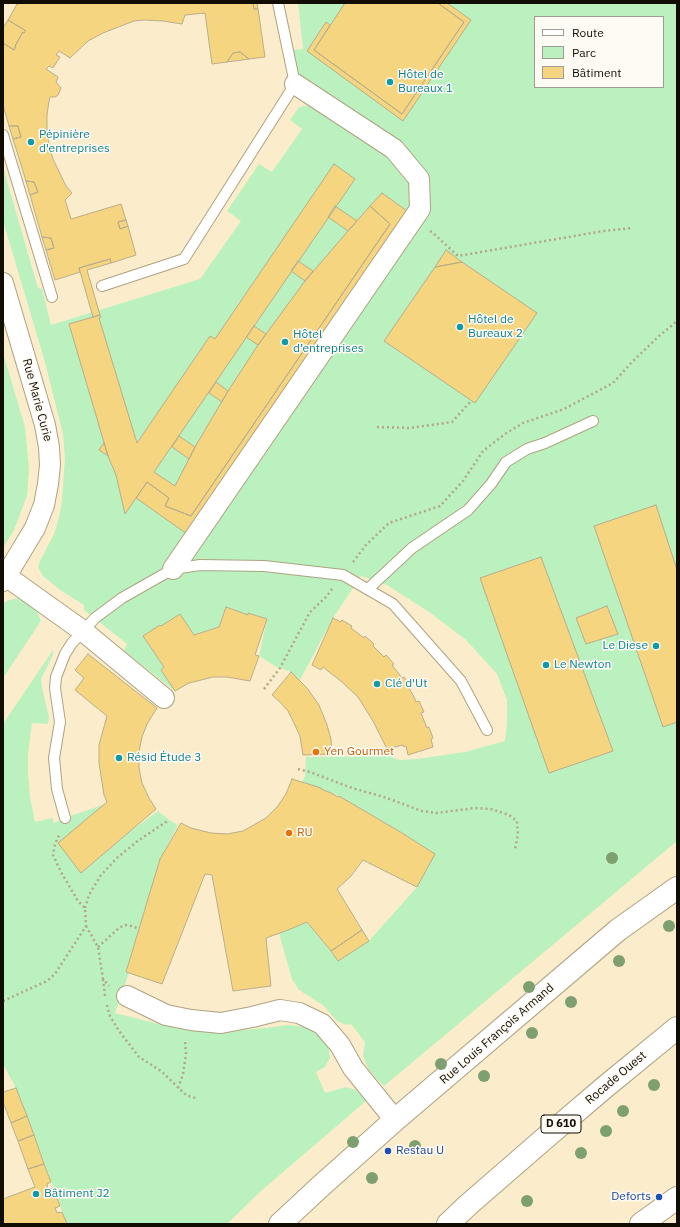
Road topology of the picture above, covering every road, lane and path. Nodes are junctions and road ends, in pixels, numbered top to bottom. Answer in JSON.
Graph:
{"nodes":[{"id":1,"x":278,"y":3,"type":"edge"},
{"id":2,"x":295,"y":84,"type":"junction"},
{"id":3,"x":3,"y":134,"type":"edge"},
{"id":4,"x":413,"y":220,"type":"junction"},
{"id":5,"x":632,"y":228,"type":"dead end"},
{"id":6,"x":3,"y":283,"type":"edge"},
{"id":7,"x":102,"y":286,"type":"dead end"},
{"id":8,"x":52,"y":297,"type":"dead end"},
{"id":9,"x":677,"y":321,"type":"edge"},
{"id":10,"x":471,"y":401,"type":"dead end"},
{"id":11,"x":593,"y":421,"type":"dead end"},
{"id":12,"x":377,"y":426,"type":"dead end"},
{"id":13,"x":173,"y":569,"type":"junction"},
{"id":14,"x":343,"y":575,"type":"junction"},
{"id":15,"x":5,"y":579,"type":"edge"},
{"id":16,"x":368,"y":590,"type":"junction"},
{"id":17,"x":83,"y":631,"type":"junction"},
{"id":18,"x":264,"y":689,"type":"dead end"},
{"id":19,"x":164,"y":698,"type":"dead end"},
{"id":20,"x":487,"y":730,"type":"dead end"},
{"id":21,"x":298,"y":769,"type":"dead end"},
{"id":22,"x":65,"y":818,"type":"joint"},
{"id":23,"x":169,"y":820,"type":"dead end"},
{"id":24,"x":515,"y":849,"type":"dead end"},
{"id":25,"x":677,"y":888,"type":"edge"},
{"id":26,"x":85,"y":908,"type":"junction"},
{"id":27,"x":86,"y":926,"type":"junction"},
{"id":28,"x":138,"y":929,"type":"dead end"},
{"id":29,"x":98,"y":947,"type":"junction"},
{"id":30,"x":103,"y":979,"type":"junction"},
{"id":31,"x":127,"y":996,"type":"joint"},
{"id":32,"x":3,"y":1001,"type":"edge"},
{"id":33,"x":189,"y":1019,"type":"junction"},
{"id":34,"x":677,"y":1028,"type":"edge"},
{"id":35,"x":178,"y":1088,"type":"junction"},
{"id":36,"x":195,"y":1098,"type":"dead end"},
{"id":37,"x":395,"y":1120,"type":"junction"},
{"id":38,"x":677,"y":1198,"type":"edge"},
{"id":39,"x":280,"y":1224,"type":"edge"},
{"id":40,"x":448,"y":1224,"type":"edge"},
{"id":41,"x":642,"y":1224,"type":"edge"}],
"edges":[{"from":1,"to":2,"type":"lane"},
{"from":2,"to":4,"type":"street"},
{"from":2,"to":7,"type":"lane"},
{"from":3,"to":8,"type":"lane"},
{"from":4,"to":5,"type":"path"},
{"from":4,"to":13,"type":"street"},
{"from":6,"to":15,"type":"street","name":"Rue Marie Curie"},
{"from":9,"to":14,"type":"path"},
{"from":10,"to":12,"type":"path"},
{"from":11,"to":16,"type":"lane"},
{"from":13,"to":14,"type":"lane"},
{"from":13,"to":17,"type":"lane"},
{"from":14,"to":16,"type":"lane"},
{"from":14,"to":18,"type":"path"},
{"from":15,"to":17,"type":"street"},
{"from":16,"to":20,"type":"lane"},
{"from":17,"to":19,"type":"street"},
{"from":17,"to":22,"type":"lane"},
{"from":21,"to":24,"type":"path"},
{"from":22,"to":26,"type":"path"},
{"from":23,"to":26,"type":"path"},
{"from":25,"to":37,"type":"street","name":"Rue Louis François Armand"},
{"from":26,"to":27,"type":"path"},
{"from":27,"to":29,"type":"path"},
{"from":27,"to":32,"type":"path"},
{"from":28,"to":29,"type":"path"},
{"from":29,"to":30,"type":"path"},
{"from":30,"to":31,"type":"path"},
{"from":30,"to":35,"type":"path"},
{"from":31,"to":33,"type":"street"},
{"from":33,"to":35,"type":"path"},
{"from":33,"to":37,"type":"street"},
{"from":34,"to":40,"type":"street","name":"Rocade Ouest","number":"D 610"},
{"from":35,"to":36,"type":"path"},
{"from":37,"to":39,"type":"street","name":"Rue Louis François Armand"},
{"from":38,"to":41,"type":"street"}]}
